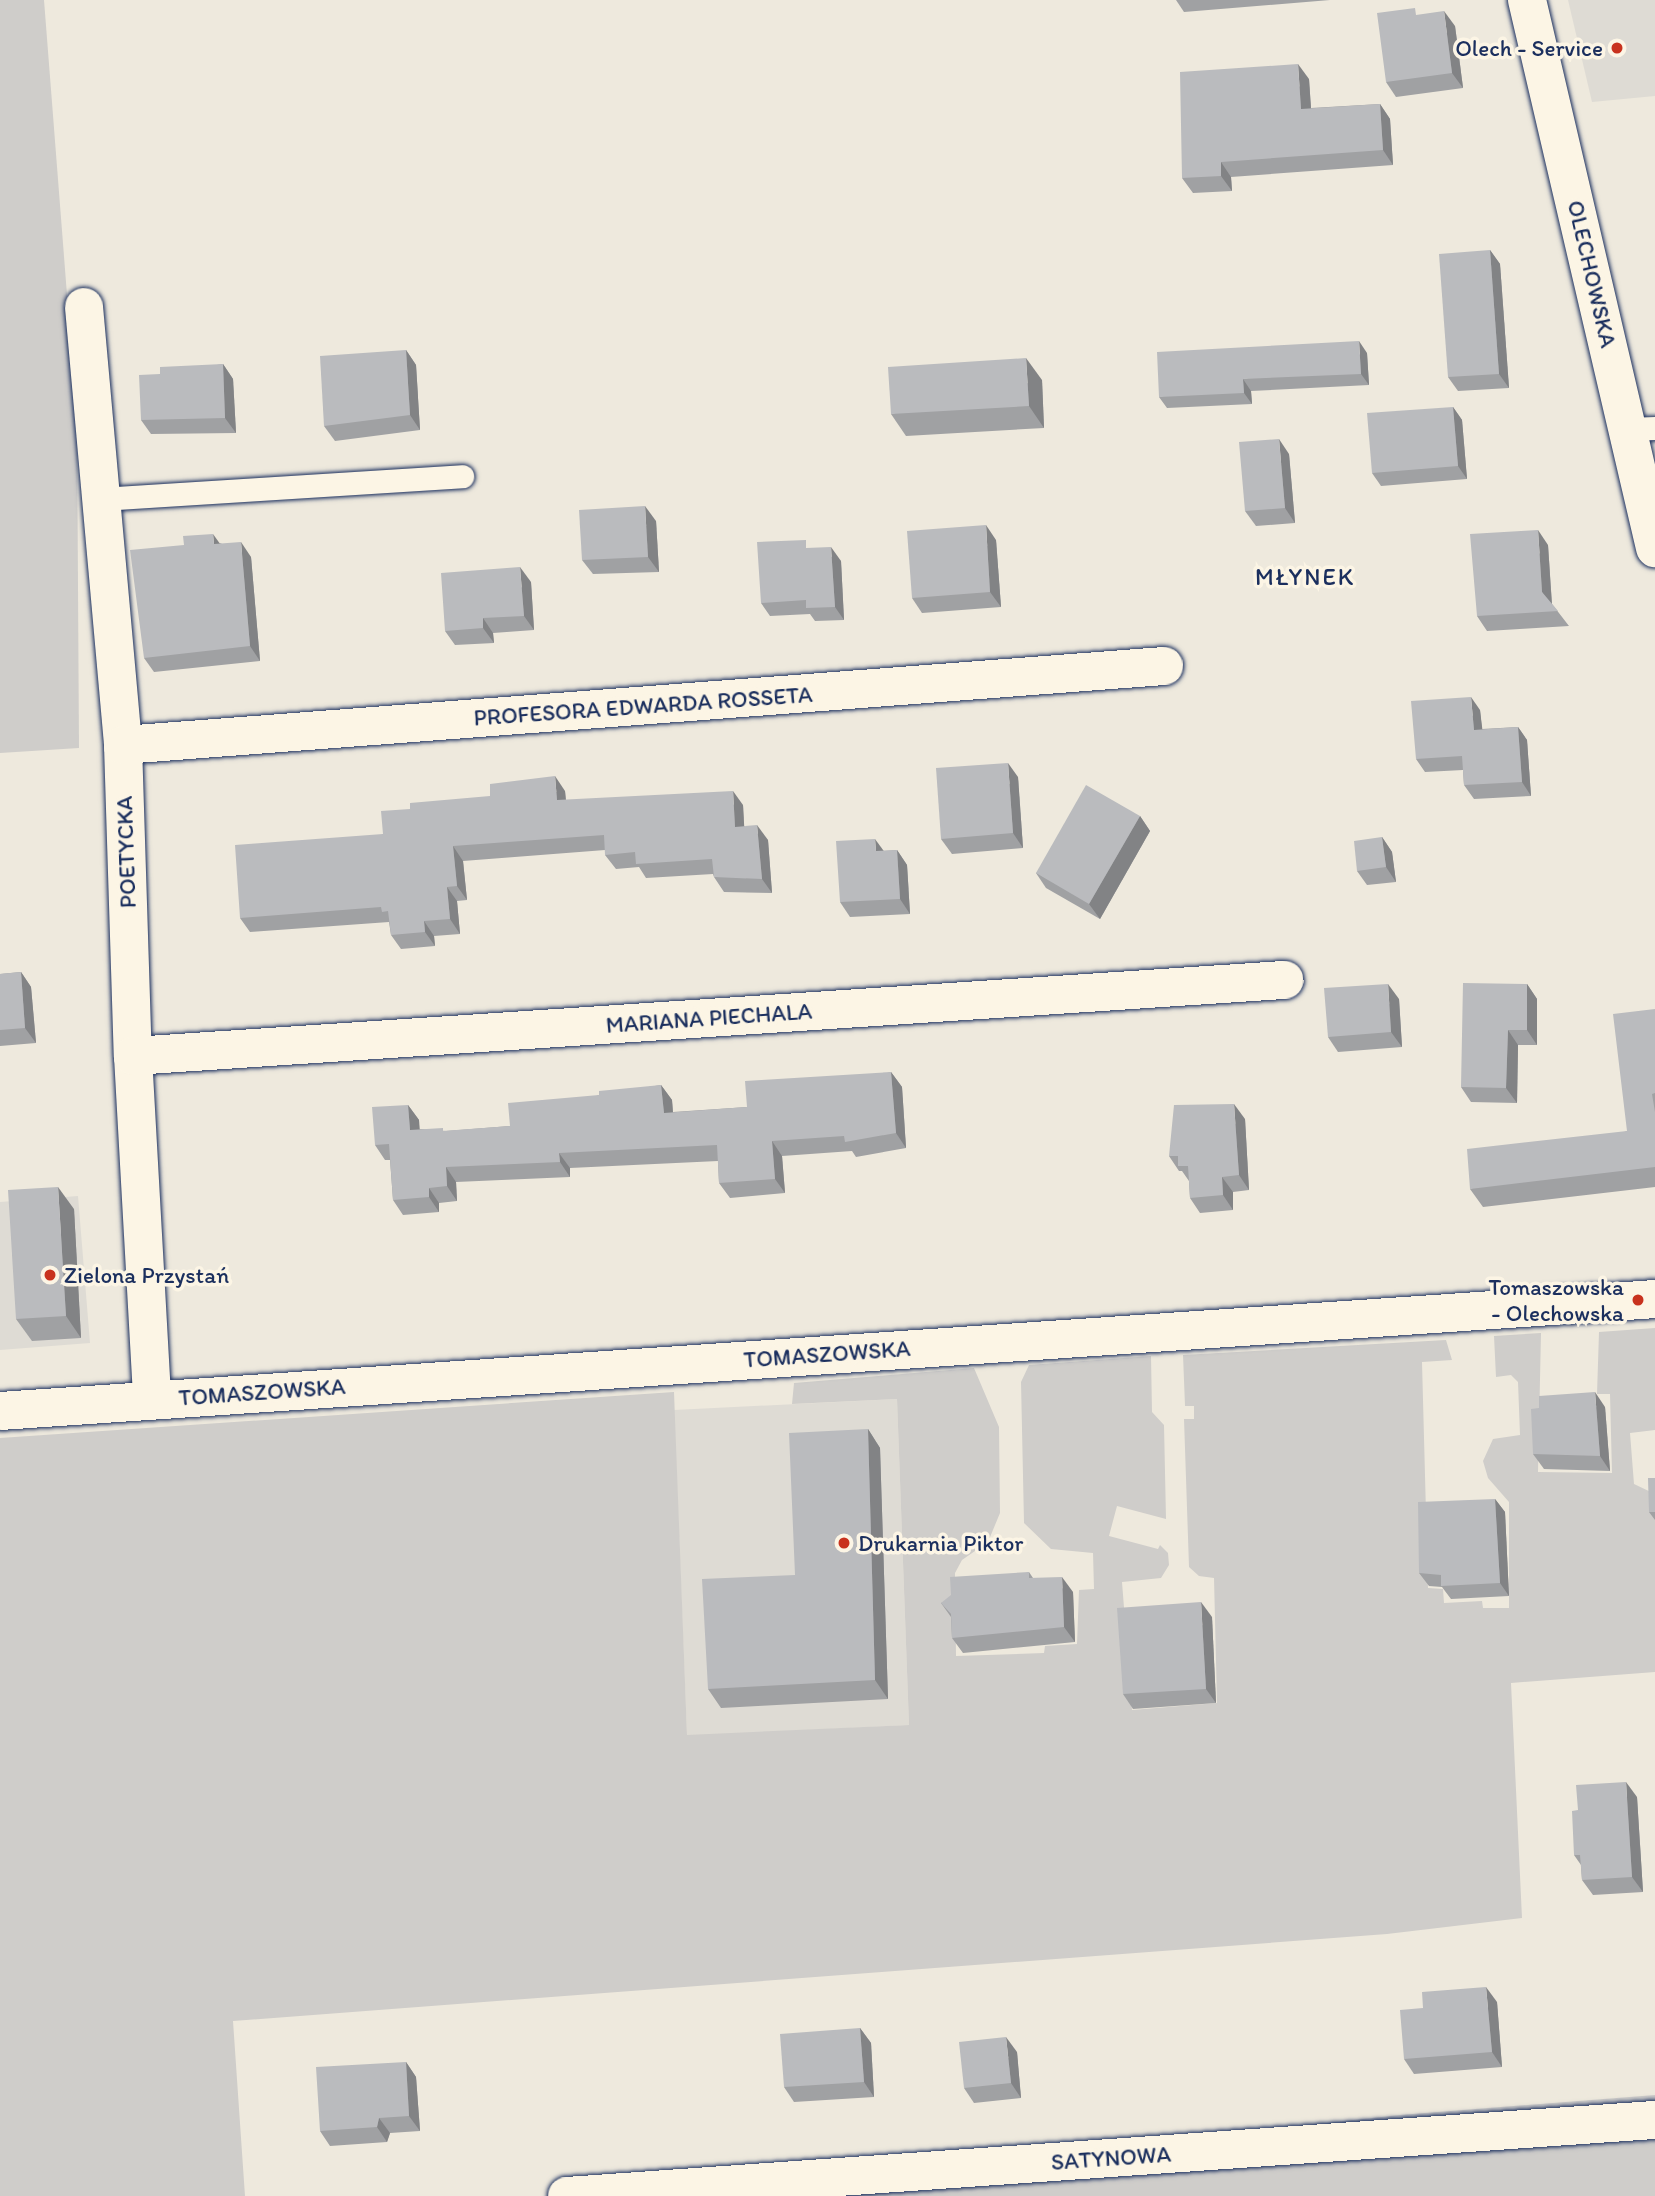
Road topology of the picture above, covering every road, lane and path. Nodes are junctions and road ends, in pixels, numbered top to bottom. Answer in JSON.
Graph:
{"nodes":[{"id":1,"x":1527,"y":0,"type":"edge"},
{"id":2,"x":84,"y":307,"type":"dead end"},
{"id":3,"x":1641,"y":429,"type":"edge"},
{"id":4,"x":462,"y":476,"type":"dead end"},
{"id":5,"x":100,"y":499,"type":"junction"},
{"id":6,"x":1655,"y":548,"type":"edge"},
{"id":7,"x":1164,"y":666,"type":"dead end"},
{"id":8,"x":123,"y":745,"type":"junction"},
{"id":9,"x":1284,"y":980,"type":"dead end"},
{"id":10,"x":133,"y":1056,"type":"junction"},
{"id":11,"x":1655,"y":1299,"type":"edge"},
{"id":12,"x":152,"y":1399,"type":"junction"},
{"id":13,"x":0,"y":1411,"type":"edge"},
{"id":14,"x":1655,"y":2120,"type":"edge"},
{"id":15,"x":568,"y":2196,"type":"edge"}],
"edges":[{"from":1,"to":3,"type":"street","name":"OLECHOWSKA"},
{"from":2,"to":5,"type":"street","name":"POETYCKA"},
{"from":3,"to":6,"type":"street","name":"OLECHOWSKA"},
{"from":4,"to":5,"type":"lane"},
{"from":5,"to":8,"type":"street","name":"POETYCKA"},
{"from":7,"to":8,"type":"street","name":"PROFESORA EDWARDA ROSSETA"},
{"from":8,"to":10,"type":"street","name":"POETYCKA"},
{"from":9,"to":10,"type":"street","name":"MARIANA PIECHALA"},
{"from":10,"to":12,"type":"street","name":"POETYCKA"},
{"from":11,"to":12,"type":"street","name":"TOMASZOWSKA"},
{"from":12,"to":13,"type":"street","name":"TOMASZOWSKA"},
{"from":14,"to":15,"type":"street","name":"SATYNOWA"}]}
